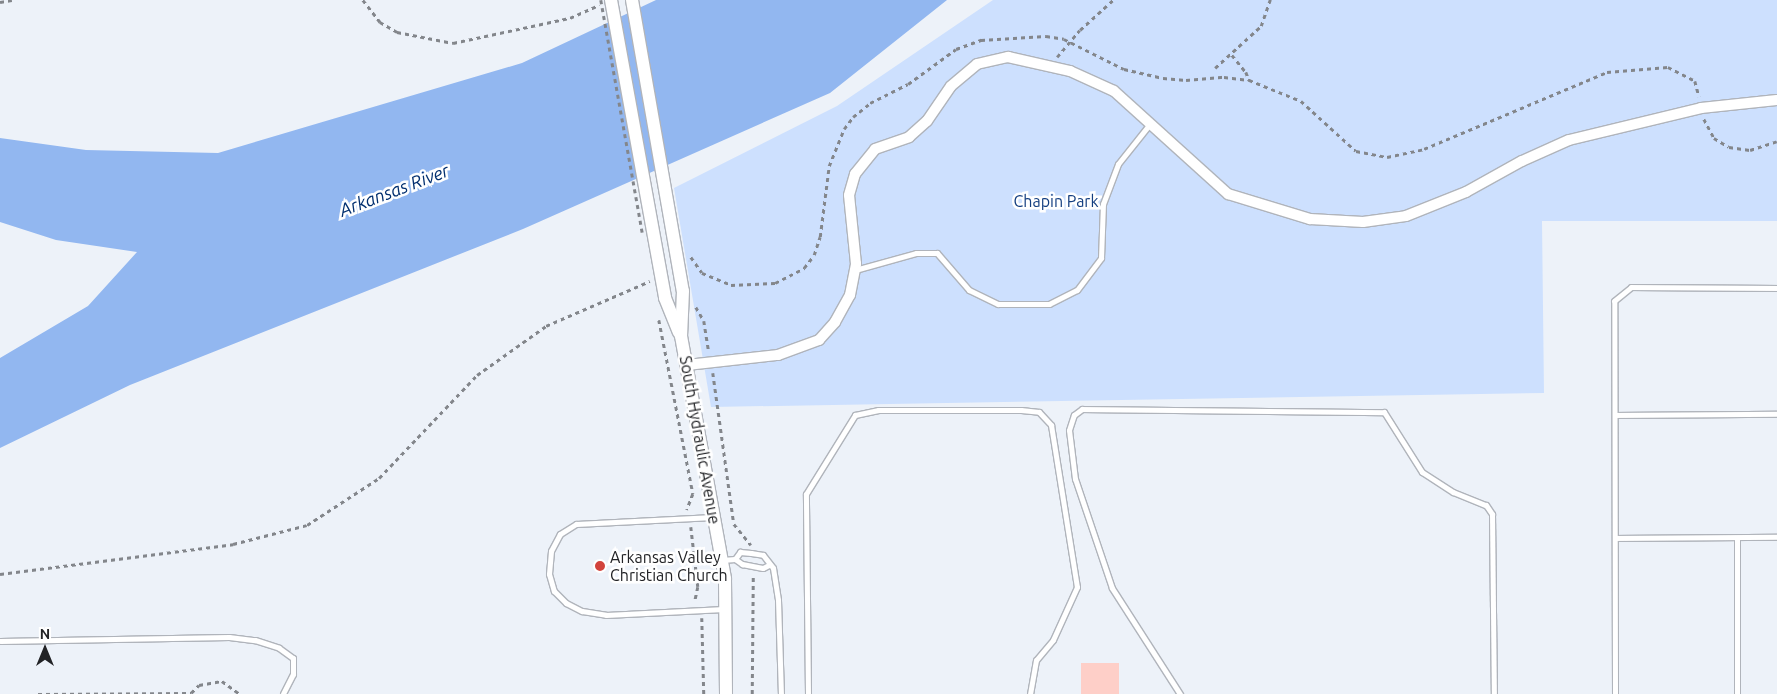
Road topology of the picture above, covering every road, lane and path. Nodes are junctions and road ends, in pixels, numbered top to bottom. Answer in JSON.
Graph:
{"nodes":[{"id":1,"x":12,"y":0,"type":"edge"},
{"id":2,"x":364,"y":0,"type":"edge"},
{"id":3,"x":601,"y":0,"type":"edge"},
{"id":4,"x":609,"y":0,"type":"edge"},
{"id":5,"x":632,"y":0,"type":"edge"},
{"id":6,"x":1113,"y":0,"type":"edge"},
{"id":7,"x":1270,"y":0,"type":"edge"},
{"id":8,"x":0,"y":2,"type":"edge"},
{"id":9,"x":1232,"y":55,"type":"junction"},
{"id":10,"x":1050,"y":66,"type":"junction"},
{"id":11,"x":1215,"y":68,"type":"dead end"},
{"id":12,"x":1249,"y":80,"type":"dead end"},
{"id":13,"x":1777,"y":100,"type":"edge"},
{"id":14,"x":1703,"y":116,"type":"dead end"},
{"id":15,"x":1149,"y":126,"type":"junction"},
{"id":16,"x":1777,"y":141,"type":"edge"},
{"id":17,"x":647,"y":231,"type":"junction"},
{"id":18,"x":645,"y":244,"type":"dead end"},
{"id":19,"x":687,"y":249,"type":"dead end"},
{"id":20,"x":690,"y":268,"type":"dead end"},
{"id":21,"x":855,"y":271,"type":"junction"},
{"id":22,"x":650,"y":272,"type":"dead end"},
{"id":23,"x":652,"y":281,"type":"junction"},
{"id":24,"x":1777,"y":288,"type":"edge"},
{"id":25,"x":654,"y":290,"type":"dead end"},
{"id":26,"x":695,"y":306,"type":"dead end"},
{"id":27,"x":657,"y":310,"type":"dead end"},
{"id":28,"x":681,"y":336,"type":"junction"},
{"id":29,"x":709,"y":351,"type":"dead end"},
{"id":30,"x":686,"y":365,"type":"junction"},
{"id":31,"x":712,"y":369,"type":"dead end"},
{"id":32,"x":1777,"y":414,"type":"edge"},
{"id":33,"x":1615,"y":415,"type":"junction"},
{"id":34,"x":714,"y":517,"type":"junction"},
{"id":35,"x":689,"y":518,"type":"junction"},
{"id":36,"x":1615,"y":538,"type":"junction"},
{"id":37,"x":1737,"y":538,"type":"junction"},
{"id":38,"x":1777,"y":538,"type":"edge"},
{"id":39,"x":752,"y":553,"type":"junction"},
{"id":40,"x":735,"y":559,"type":"junction"},
{"id":41,"x":721,"y":560,"type":"junction"},
{"id":42,"x":769,"y":565,"type":"junction"},
{"id":43,"x":753,"y":566,"type":"junction"},
{"id":44,"x":0,"y":574,"type":"edge"},
{"id":45,"x":725,"y":609,"type":"junction"},
{"id":46,"x":699,"y":611,"type":"junction"},
{"id":47,"x":0,"y":640,"type":"edge"},
{"id":48,"x":38,"y":694,"type":"edge"},
{"id":49,"x":240,"y":694,"type":"edge"},
{"id":50,"x":282,"y":694,"type":"edge"},
{"id":51,"x":704,"y":694,"type":"edge"},
{"id":52,"x":726,"y":694,"type":"edge"},
{"id":53,"x":752,"y":694,"type":"edge"},
{"id":54,"x":780,"y":694,"type":"edge"},
{"id":55,"x":808,"y":694,"type":"edge"},
{"id":56,"x":1030,"y":694,"type":"edge"},
{"id":57,"x":1180,"y":694,"type":"edge"},
{"id":58,"x":1494,"y":694,"type":"edge"},
{"id":59,"x":1615,"y":694,"type":"edge"},
{"id":60,"x":1737,"y":694,"type":"edge"}],
"edges":[{"from":1,"to":8,"type":"path"},
{"from":2,"to":4,"type":"path"},
{"from":3,"to":17,"type":"path","bridge":true},
{"from":4,"to":17,"type":"street","name":"South Hydraulic Avenue"},
{"from":5,"to":28,"type":"street","name":"South Hydraulic Avenue"},
{"from":6,"to":10,"type":"path"},
{"from":7,"to":9,"type":"path"},
{"from":9,"to":11,"type":"path"},
{"from":9,"to":12,"type":"path"},
{"from":10,"to":15,"type":"street"},
{"from":10,"to":21,"type":"street"},
{"from":13,"to":15,"type":"street"},
{"from":14,"to":16,"type":"path"},
{"from":15,"to":21,"type":"lane"},
{"from":17,"to":18,"type":"path"},
{"from":17,"to":28,"type":"street","name":"South Hydraulic Avenue"},
{"from":19,"to":20,"type":"path"},
{"from":21,"to":30,"type":"street"},
{"from":22,"to":23,"type":"path"},
{"from":23,"to":25,"type":"path"},
{"from":23,"to":44,"type":"path"},
{"from":24,"to":33,"type":"lane"},
{"from":26,"to":29,"type":"path"},
{"from":27,"to":35,"type":"path"},
{"from":28,"to":30,"type":"street","name":"South Hydraulic Avenue"},
{"from":30,"to":34,"type":"street","name":"South Hydraulic Avenue"},
{"from":31,"to":39,"type":"path"},
{"from":32,"to":33,"type":"lane"},
{"from":33,"to":36,"type":"lane"},
{"from":34,"to":35,"type":"lane"},
{"from":34,"to":41,"type":"street","name":"South Hydraulic Avenue"},
{"from":35,"to":46,"type":"path"},
{"from":35,"to":46,"type":"lane"},
{"from":36,"to":37,"type":"lane"},
{"from":36,"to":59,"type":"lane"},
{"from":37,"to":38,"type":"lane"},
{"from":37,"to":60,"type":"lane"},
{"from":39,"to":40,"type":"lane"},
{"from":39,"to":42,"type":"lane"},
{"from":40,"to":41,"type":"lane"},
{"from":40,"to":43,"type":"lane"},
{"from":41,"to":45,"type":"street","name":"South Hydraulic Avenue"},
{"from":42,"to":43,"type":"lane"},
{"from":42,"to":54,"type":"lane"},
{"from":43,"to":53,"type":"path"},
{"from":45,"to":46,"type":"lane"},
{"from":45,"to":52,"type":"street","name":"South Hydraulic Avenue"},
{"from":46,"to":51,"type":"path"},
{"from":47,"to":50,"type":"lane"},
{"from":48,"to":49,"type":"path"},
{"from":55,"to":56,"type":"lane"},
{"from":57,"to":58,"type":"lane"}]}
